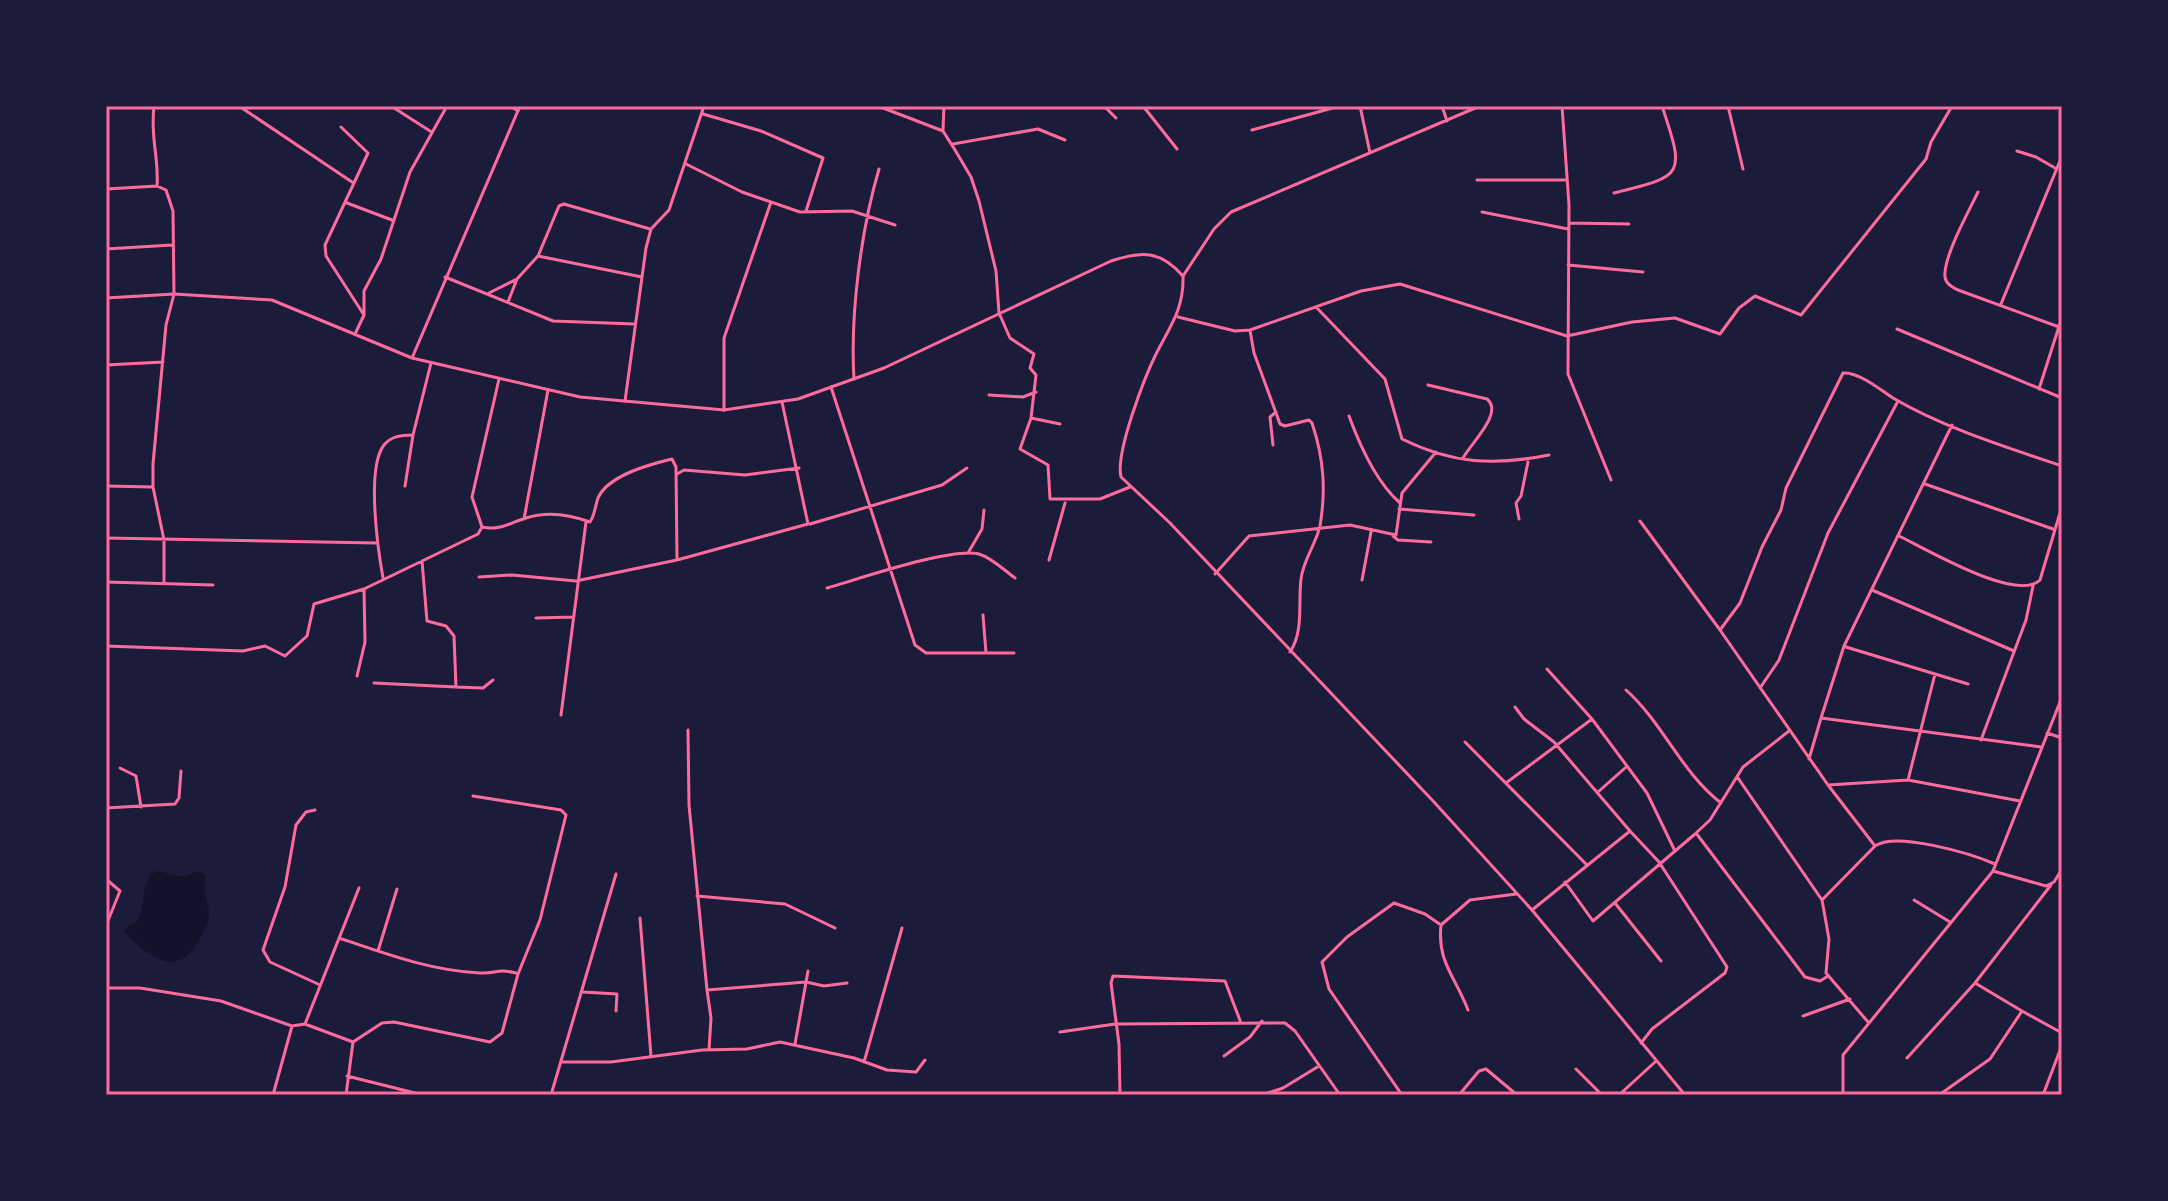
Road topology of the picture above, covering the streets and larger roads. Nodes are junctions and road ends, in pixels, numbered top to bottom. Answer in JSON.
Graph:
{"nodes":[{"id":1,"x":154,"y":106,"type":"edge"},
{"id":2,"x":239,"y":106,"type":"edge"},
{"id":3,"x":391,"y":106,"type":"edge"},
{"id":4,"x":447,"y":106,"type":"edge"},
{"id":5,"x":510,"y":106,"type":"edge"},
{"id":6,"x":704,"y":106,"type":"edge"},
{"id":7,"x":878,"y":106,"type":"edge"},
{"id":8,"x":944,"y":106,"type":"edge"},
{"id":9,"x":1104,"y":106,"type":"edge"},
{"id":10,"x":1143,"y":106,"type":"edge"},
{"id":11,"x":1340,"y":106,"type":"edge"},
{"id":12,"x":1360,"y":106,"type":"edge"},
{"id":13,"x":1442,"y":106,"type":"edge"},
{"id":14,"x":1480,"y":106,"type":"edge"},
{"id":15,"x":1562,"y":106,"type":"edge"},
{"id":16,"x":1662,"y":106,"type":"edge"},
{"id":17,"x":1728,"y":106,"type":"edge"},
{"id":18,"x":1952,"y":106,"type":"edge"},
{"id":19,"x":519,"y":108,"type":"edge"},
{"id":20,"x":702,"y":113,"type":"junction"},
{"id":21,"x":1116,"y":118,"type":"dead end"},
{"id":22,"x":1447,"y":121,"type":"junction"},
{"id":23,"x":341,"y":127,"type":"dead end"},
{"id":24,"x":1252,"y":130,"type":"dead end"},
{"id":25,"x":430,"y":131,"type":"junction"},
{"id":26,"x":943,"y":131,"type":"junction"},
{"id":27,"x":1065,"y":140,"type":"dead end"},
{"id":28,"x":952,"y":144,"type":"junction"},
{"id":29,"x":1177,"y":149,"type":"dead end"},
{"id":30,"x":2017,"y":151,"type":"dead end"},
{"id":31,"x":1370,"y":153,"type":"junction"},
{"id":32,"x":2062,"y":156,"type":"edge"},
{"id":33,"x":686,"y":164,"type":"junction"},
{"id":34,"x":2055,"y":168,"type":"junction"},
{"id":35,"x":879,"y":169,"type":"dead end"},
{"id":36,"x":1743,"y":169,"type":"dead end"},
{"id":37,"x":1477,"y":180,"type":"dead end"},
{"id":38,"x":1567,"y":180,"type":"junction"},
{"id":39,"x":353,"y":182,"type":"junction"},
{"id":40,"x":157,"y":186,"type":"junction"},
{"id":41,"x":106,"y":189,"type":"edge"},
{"id":42,"x":1978,"y":192,"type":"dead end"},
{"id":43,"x":1614,"y":193,"type":"dead end"},
{"id":44,"x":346,"y":202,"type":"junction"},
{"id":45,"x":771,"y":202,"type":"junction"},
{"id":46,"x":806,"y":211,"type":"junction"},
{"id":47,"x":1482,"y":212,"type":"dead end"},
{"id":48,"x":866,"y":218,"type":"junction"},
{"id":49,"x":392,"y":220,"type":"junction"},
{"id":50,"x":1629,"y":224,"type":"dead end"},
{"id":51,"x":895,"y":225,"type":"dead end"},
{"id":52,"x":1569,"y":226,"type":"junction"},
{"id":53,"x":651,"y":229,"type":"junction"},
{"id":54,"x":172,"y":245,"type":"junction"},
{"id":55,"x":106,"y":249,"type":"edge"},
{"id":56,"x":538,"y":256,"type":"junction"},
{"id":57,"x":1568,"y":265,"type":"junction"},
{"id":58,"x":1643,"y":272,"type":"dead end"},
{"id":59,"x":1183,"y":276,"type":"junction"},
{"id":60,"x":445,"y":277,"type":"junction"},
{"id":61,"x":642,"y":277,"type":"junction"},
{"id":62,"x":517,"y":279,"type":"junction"},
{"id":63,"x":489,"y":293,"type":"junction"},
{"id":64,"x":174,"y":294,"type":"junction"},
{"id":65,"x":106,"y":298,"type":"edge"},
{"id":66,"x":508,"y":302,"type":"junction"},
{"id":67,"x":2001,"y":305,"type":"junction"},
{"id":68,"x":1317,"y":308,"type":"junction"},
{"id":69,"x":999,"y":313,"type":"junction"},
{"id":70,"x":364,"y":315,"type":"junction"},
{"id":71,"x":1178,"y":317,"type":"junction"},
{"id":72,"x":2062,"y":317,"type":"edge"},
{"id":73,"x":635,"y":324,"type":"junction"},
{"id":74,"x":2060,"y":327,"type":"edge"},
{"id":75,"x":1897,"y":329,"type":"dead end"},
{"id":76,"x":1250,"y":330,"type":"junction"},
{"id":77,"x":355,"y":334,"type":"junction"},
{"id":78,"x":1567,"y":336,"type":"junction"},
{"id":79,"x":412,"y":358,"type":"junction"},
{"id":80,"x":163,"y":362,"type":"junction"},
{"id":81,"x":431,"y":363,"type":"junction"},
{"id":82,"x":106,"y":365,"type":"edge"},
{"id":83,"x":499,"y":379,"type":"junction"},
{"id":84,"x":854,"y":379,"type":"junction"},
{"id":85,"x":1428,"y":385,"type":"dead end"},
{"id":86,"x":831,"y":387,"type":"junction"},
{"id":87,"x":2039,"y":389,"type":"junction"},
{"id":88,"x":548,"y":390,"type":"junction"},
{"id":89,"x":1036,"y":392,"type":"junction"},
{"id":90,"x":989,"y":395,"type":"dead end"},
{"id":91,"x":2062,"y":398,"type":"edge"},
{"id":92,"x":625,"y":401,"type":"junction"},
{"id":93,"x":1898,"y":401,"type":"junction"},
{"id":94,"x":782,"y":402,"type":"junction"},
{"id":95,"x":724,"y":410,"type":"junction"},
{"id":96,"x":1276,"y":412,"type":"junction"},
{"id":97,"x":1349,"y":416,"type":"dead end"},
{"id":98,"x":1031,"y":418,"type":"junction"},
{"id":99,"x":1060,"y":424,"type":"dead end"},
{"id":100,"x":1952,"y":425,"type":"junction"},
{"id":101,"x":413,"y":435,"type":"junction"},
{"id":102,"x":1273,"y":445,"type":"dead end"},
{"id":103,"x":1436,"y":452,"type":"junction"},
{"id":104,"x":1549,"y":455,"type":"dead end"},
{"id":105,"x":1463,"y":458,"type":"junction"},
{"id":106,"x":1528,"y":461,"type":"junction"},
{"id":107,"x":2062,"y":466,"type":"edge"},
{"id":108,"x":799,"y":468,"type":"junction"},
{"id":109,"x":967,"y":468,"type":"dead end"},
{"id":110,"x":677,"y":474,"type":"junction"},
{"id":111,"x":1611,"y":480,"type":"dead end"},
{"id":112,"x":1925,"y":484,"type":"junction"},
{"id":113,"x":106,"y":486,"type":"edge"},
{"id":114,"x":405,"y":486,"type":"dead end"},
{"id":115,"x":153,"y":487,"type":"junction"},
{"id":116,"x":1130,"y":487,"type":"junction"},
{"id":117,"x":1065,"y":501,"type":"junction"},
{"id":118,"x":1400,"y":503,"type":"junction"},
{"id":119,"x":869,"y":504,"type":"junction"},
{"id":120,"x":2062,"y":506,"type":"edge"},
{"id":121,"x":1399,"y":509,"type":"junction"},
{"id":122,"x":984,"y":510,"type":"dead end"},
{"id":123,"x":1474,"y":515,"type":"dead end"},
{"id":124,"x":524,"y":519,"type":"junction"},
{"id":125,"x":1519,"y":519,"type":"dead end"},
{"id":126,"x":1640,"y":521,"type":"dead end"},
{"id":127,"x":586,"y":522,"type":"junction"},
{"id":128,"x":808,"y":524,"type":"junction"},
{"id":129,"x":482,"y":527,"type":"junction"},
{"id":130,"x":1320,"y":528,"type":"junction"},
{"id":131,"x":2055,"y":530,"type":"junction"},
{"id":132,"x":1371,"y":531,"type":"junction"},
{"id":133,"x":1393,"y":536,"type":"junction"},
{"id":134,"x":1899,"y":536,"type":"junction"},
{"id":135,"x":106,"y":538,"type":"edge"},
{"id":136,"x":164,"y":540,"type":"junction"},
{"id":137,"x":1431,"y":542,"type":"dead end"},
{"id":138,"x":376,"y":543,"type":"junction"},
{"id":139,"x":968,"y":553,"type":"junction"},
{"id":140,"x":677,"y":560,"type":"junction"},
{"id":141,"x":1049,"y":560,"type":"dead end"},
{"id":142,"x":422,"y":561,"type":"junction"},
{"id":143,"x":892,"y":569,"type":"junction"},
{"id":144,"x":1215,"y":574,"type":"junction"},
{"id":145,"x":479,"y":577,"type":"dead end"},
{"id":146,"x":383,"y":578,"type":"junction"},
{"id":147,"x":1015,"y":578,"type":"dead end"},
{"id":148,"x":1362,"y":580,"type":"dead end"},
{"id":149,"x":576,"y":581,"type":"junction"},
{"id":150,"x":106,"y":582,"type":"edge"},
{"id":151,"x":164,"y":583,"type":"junction"},
{"id":152,"x":213,"y":585,"type":"dead end"},
{"id":153,"x":2033,"y":586,"type":"junction"},
{"id":154,"x":827,"y":588,"type":"dead end"},
{"id":155,"x":364,"y":589,"type":"junction"},
{"id":156,"x":1872,"y":590,"type":"junction"},
{"id":157,"x":983,"y":615,"type":"dead end"},
{"id":158,"x":574,"y":617,"type":"junction"},
{"id":159,"x":536,"y":618,"type":"dead end"},
{"id":160,"x":1720,"y":630,"type":"junction"},
{"id":161,"x":106,"y":646,"type":"edge"},
{"id":162,"x":1844,"y":646,"type":"junction"},
{"id":163,"x":2014,"y":651,"type":"junction"},
{"id":164,"x":1290,"y":652,"type":"junction"},
{"id":165,"x":986,"y":653,"type":"junction"},
{"id":166,"x":1014,"y":653,"type":"dead end"},
{"id":167,"x":1547,"y":669,"type":"dead end"},
{"id":168,"x":1935,"y":674,"type":"junction"},
{"id":169,"x":357,"y":676,"type":"dead end"},
{"id":170,"x":493,"y":680,"type":"dead end"},
{"id":171,"x":374,"y":683,"type":"dead end"},
{"id":172,"x":1968,"y":684,"type":"dead end"},
{"id":173,"x":456,"y":687,"type":"junction"},
{"id":174,"x":1759,"y":689,"type":"junction"},
{"id":175,"x":1626,"y":690,"type":"dead end"},
{"id":176,"x":2062,"y":697,"type":"edge"},
{"id":177,"x":1515,"y":707,"type":"dead end"},
{"id":178,"x":561,"y":715,"type":"dead end"},
{"id":179,"x":1821,"y":718,"type":"junction"},
{"id":180,"x":1592,"y":719,"type":"junction"},
{"id":181,"x":688,"y":730,"type":"dead end"},
{"id":182,"x":1789,"y":731,"type":"junction"},
{"id":183,"x":1918,"y":732,"type":"junction"},
{"id":184,"x":2047,"y":733,"type":"junction"},
{"id":185,"x":2062,"y":738,"type":"edge"},
{"id":186,"x":1981,"y":740,"type":"junction"},
{"id":187,"x":1465,"y":742,"type":"dead end"},
{"id":188,"x":1557,"y":747,"type":"junction"},
{"id":189,"x":2041,"y":747,"type":"junction"},
{"id":190,"x":1809,"y":759,"type":"junction"},
{"id":191,"x":1626,"y":767,"type":"junction"},
{"id":192,"x":120,"y":768,"type":"dead end"},
{"id":193,"x":181,"y":771,"type":"dead end"},
{"id":194,"x":1738,"y":778,"type":"junction"},
{"id":195,"x":1908,"y":780,"type":"junction"},
{"id":196,"x":1506,"y":783,"type":"junction"},
{"id":197,"x":1828,"y":785,"type":"junction"},
{"id":198,"x":1598,"y":792,"type":"junction"},
{"id":199,"x":473,"y":796,"type":"dead end"},
{"id":200,"x":2020,"y":801,"type":"junction"},
{"id":201,"x":1721,"y":803,"type":"junction"},
{"id":202,"x":141,"y":807,"type":"junction"},
{"id":203,"x":106,"y":808,"type":"edge"},
{"id":204,"x":315,"y":810,"type":"dead end"},
{"id":205,"x":1630,"y":831,"type":"junction"},
{"id":206,"x":1696,"y":833,"type":"junction"},
{"id":207,"x":1875,"y":846,"type":"junction"},
{"id":208,"x":1674,"y":849,"type":"junction"},
{"id":209,"x":1659,"y":862,"type":"junction"},
{"id":210,"x":1586,"y":864,"type":"junction"},
{"id":211,"x":1995,"y":864,"type":"junction"},
{"id":212,"x":2062,"y":869,"type":"edge"},
{"id":213,"x":1993,"y":871,"type":"junction"},
{"id":214,"x":616,"y":874,"type":"dead end"},
{"id":215,"x":106,"y":879,"type":"edge"},
{"id":216,"x":1565,"y":882,"type":"junction"},
{"id":217,"x":2051,"y":885,"type":"junction"},
{"id":218,"x":359,"y":888,"type":"dead end"},
{"id":219,"x":397,"y":889,"type":"dead end"},
{"id":220,"x":1516,"y":894,"type":"junction"},
{"id":221,"x":696,"y":896,"type":"junction"},
{"id":222,"x":1822,"y":900,"type":"junction"},
{"id":223,"x":1914,"y":900,"type":"dead end"},
{"id":224,"x":1615,"y":903,"type":"junction"},
{"id":225,"x":1532,"y":910,"type":"junction"},
{"id":226,"x":640,"y":918,"type":"dead end"},
{"id":227,"x":1950,"y":922,"type":"junction"},
{"id":228,"x":1441,"y":925,"type":"junction"},
{"id":229,"x":835,"y":928,"type":"dead end"},
{"id":230,"x":902,"y":928,"type":"dead end"},
{"id":231,"x":339,"y":938,"type":"junction"},
{"id":232,"x":107,"y":941,"type":"edge"},
{"id":233,"x":378,"y":951,"type":"junction"},
{"id":234,"x":1661,"y":961,"type":"dead end"},
{"id":235,"x":808,"y":971,"type":"dead end"},
{"id":236,"x":518,"y":974,"type":"junction"},
{"id":237,"x":1828,"y":976,"type":"junction"},
{"id":238,"x":806,"y":982,"type":"junction"},
{"id":239,"x":847,"y":983,"type":"dead end"},
{"id":240,"x":1975,"y":983,"type":"junction"},
{"id":241,"x":318,"y":984,"type":"junction"},
{"id":242,"x":106,"y":985,"type":"edge"},
{"id":243,"x":707,"y":990,"type":"junction"},
{"id":244,"x":583,"y":992,"type":"junction"},
{"id":245,"x":1850,"y":999,"type":"junction"},
{"id":246,"x":1468,"y":1010,"type":"dead end"},
{"id":247,"x":616,"y":1011,"type":"dead end"},
{"id":248,"x":2022,"y":1011,"type":"junction"},
{"id":249,"x":1803,"y":1016,"type":"dead end"},
{"id":250,"x":1262,"y":1021,"type":"junction"},
{"id":251,"x":1868,"y":1022,"type":"junction"},
{"id":252,"x":1241,"y":1023,"type":"junction"},
{"id":253,"x":305,"y":1024,"type":"junction"},
{"id":254,"x":1115,"y":1024,"type":"junction"},
{"id":255,"x":292,"y":1026,"type":"junction"},
{"id":256,"x":1060,"y":1032,"type":"dead end"},
{"id":257,"x":2062,"y":1033,"type":"edge"},
{"id":258,"x":353,"y":1042,"type":"junction"},
{"id":259,"x":795,"y":1044,"type":"junction"},
{"id":260,"x":1641,"y":1044,"type":"junction"},
{"id":261,"x":2062,"y":1045,"type":"edge"},
{"id":262,"x":709,"y":1050,"type":"junction"},
{"id":263,"x":651,"y":1056,"type":"junction"},
{"id":264,"x":1224,"y":1056,"type":"dead end"},
{"id":265,"x":1907,"y":1058,"type":"dead end"},
{"id":266,"x":925,"y":1060,"type":"dead end"},
{"id":267,"x":563,"y":1062,"type":"junction"},
{"id":268,"x":864,"y":1062,"type":"junction"},
{"id":269,"x":1655,"y":1062,"type":"junction"},
{"id":270,"x":1319,"y":1066,"type":"junction"},
{"id":271,"x":1576,"y":1069,"type":"dead end"},
{"id":272,"x":347,"y":1076,"type":"junction"},
{"id":273,"x":408,"y":1093,"type":"edge"},
{"id":274,"x":273,"y":1095,"type":"edge"},
{"id":275,"x":346,"y":1095,"type":"edge"},
{"id":276,"x":423,"y":1095,"type":"edge"},
{"id":277,"x":551,"y":1095,"type":"edge"},
{"id":278,"x":1120,"y":1095,"type":"edge"},
{"id":279,"x":1262,"y":1095,"type":"edge"},
{"id":280,"x":1340,"y":1095,"type":"edge"},
{"id":281,"x":1402,"y":1095,"type":"edge"},
{"id":282,"x":1459,"y":1095,"type":"edge"},
{"id":283,"x":1517,"y":1095,"type":"edge"},
{"id":284,"x":1602,"y":1095,"type":"edge"},
{"id":285,"x":1619,"y":1095,"type":"edge"},
{"id":286,"x":1685,"y":1095,"type":"edge"},
{"id":287,"x":1843,"y":1095,"type":"edge"},
{"id":288,"x":1939,"y":1095,"type":"edge"},
{"id":289,"x":2043,"y":1095,"type":"edge"}],
"edges":[{"from":1,"to":40,"type":"street"},
{"from":2,"to":39,"type":"street"},
{"from":3,"to":25,"type":"street"},
{"from":4,"to":25,"type":"street"},
{"from":5,"to":19,"type":"street"},
{"from":6,"to":20,"type":"street"},
{"from":7,"to":26,"type":"street"},
{"from":8,"to":26,"type":"street"},
{"from":9,"to":21,"type":"street"},
{"from":10,"to":29,"type":"street"},
{"from":11,"to":24,"type":"street"},
{"from":12,"to":31,"type":"street"},
{"from":13,"to":22,"type":"street"},
{"from":14,"to":22,"type":"street"},
{"from":15,"to":38,"type":"street"},
{"from":16,"to":43,"type":"street"},
{"from":17,"to":36,"type":"street"},
{"from":18,"to":78,"type":"street"},
{"from":19,"to":60,"type":"street"},
{"from":20,"to":33,"type":"street"},
{"from":20,"to":46,"type":"street"},
{"from":22,"to":31,"type":"street"},
{"from":23,"to":39,"type":"street"},
{"from":25,"to":49,"type":"street"},
{"from":26,"to":28,"type":"street"},
{"from":27,"to":28,"type":"street"},
{"from":28,"to":69,"type":"street"},
{"from":30,"to":34,"type":"street"},
{"from":31,"to":59,"type":"street"},
{"from":32,"to":34,"type":"street"},
{"from":33,"to":45,"type":"street"},
{"from":33,"to":53,"type":"street"},
{"from":34,"to":67,"type":"street"},
{"from":35,"to":48,"type":"street"},
{"from":37,"to":38,"type":"street"},
{"from":38,"to":52,"type":"street"},
{"from":39,"to":44,"type":"street"},
{"from":40,"to":41,"type":"street"},
{"from":40,"to":54,"type":"street"},
{"from":42,"to":67,"type":"street"},
{"from":44,"to":49,"type":"street"},
{"from":44,"to":70,"type":"street"},
{"from":45,"to":46,"type":"street"},
{"from":45,"to":95,"type":"street"},
{"from":46,"to":48,"type":"street"},
{"from":47,"to":52,"type":"street"},
{"from":48,"to":51,"type":"street"},
{"from":48,"to":84,"type":"street"},
{"from":49,"to":70,"type":"street"},
{"from":50,"to":52,"type":"street"},
{"from":52,"to":57,"type":"street"},
{"from":53,"to":56,"type":"street"},
{"from":53,"to":61,"type":"street"},
{"from":54,"to":55,"type":"street"},
{"from":54,"to":64,"type":"street"},
{"from":56,"to":61,"type":"street"},
{"from":56,"to":62,"type":"street"},
{"from":57,"to":58,"type":"street"},
{"from":57,"to":78,"type":"street"},
{"from":59,"to":69,"type":"street"},
{"from":59,"to":71,"type":"street"},
{"from":60,"to":63,"type":"street"},
{"from":60,"to":79,"type":"street"},
{"from":61,"to":73,"type":"street"},
{"from":62,"to":63,"type":"street"},
{"from":62,"to":66,"type":"street"},
{"from":63,"to":66,"type":"street"},
{"from":64,"to":65,"type":"street"},
{"from":64,"to":77,"type":"street"},
{"from":64,"to":80,"type":"street"},
{"from":66,"to":73,"type":"street"},
{"from":67,"to":74,"type":"street"},
{"from":68,"to":76,"type":"street"},
{"from":68,"to":78,"type":"street"},
{"from":68,"to":103,"type":"street"},
{"from":69,"to":84,"type":"street"},
{"from":69,"to":89,"type":"street"},
{"from":70,"to":77,"type":"street"},
{"from":71,"to":76,"type":"street"},
{"from":71,"to":116,"type":"street"},
{"from":72,"to":74,"type":"street"},
{"from":73,"to":92,"type":"street"},
{"from":74,"to":87,"type":"street"},
{"from":75,"to":87,"type":"street"},
{"from":76,"to":96,"type":"street"},
{"from":77,"to":79,"type":"street"},
{"from":78,"to":111,"type":"street"},
{"from":79,"to":81,"type":"street"},
{"from":80,"to":82,"type":"street"},
{"from":80,"to":115,"type":"street"},
{"from":81,"to":83,"type":"street"},
{"from":81,"to":101,"type":"street"},
{"from":83,"to":88,"type":"street"},
{"from":83,"to":129,"type":"street"},
{"from":84,"to":86,"type":"street"},
{"from":85,"to":105,"type":"street"},
{"from":86,"to":94,"type":"street"},
{"from":86,"to":119,"type":"street"},
{"from":87,"to":91,"type":"street"},
{"from":88,"to":92,"type":"street"},
{"from":88,"to":124,"type":"street"},
{"from":89,"to":90,"type":"street"},
{"from":89,"to":98,"type":"street"},
{"from":92,"to":95,"type":"street"},
{"from":93,"to":100,"type":"street"},
{"from":93,"to":160,"type":"street"},
{"from":93,"to":174,"type":"street"},
{"from":94,"to":95,"type":"street"},
{"from":94,"to":108,"type":"street"},
{"from":96,"to":102,"type":"street"},
{"from":96,"to":130,"type":"street"},
{"from":97,"to":118,"type":"street"},
{"from":98,"to":99,"type":"street"},
{"from":98,"to":117,"type":"street"},
{"from":100,"to":107,"type":"street"},
{"from":100,"to":112,"type":"street"},
{"from":101,"to":114,"type":"street"},
{"from":101,"to":138,"type":"street"},
{"from":103,"to":105,"type":"street"},
{"from":103,"to":118,"type":"street"},
{"from":104,"to":106,"type":"street"},
{"from":105,"to":106,"type":"street"},
{"from":106,"to":125,"type":"street"},
{"from":108,"to":110,"type":"street"},
{"from":108,"to":128,"type":"street"},
{"from":109,"to":119,"type":"street"},
{"from":110,"to":127,"type":"street"},
{"from":110,"to":140,"type":"street"},
{"from":112,"to":131,"type":"street"},
{"from":112,"to":134,"type":"street"},
{"from":113,"to":115,"type":"street"},
{"from":115,"to":136,"type":"street"},
{"from":116,"to":117,"type":"street"},
{"from":116,"to":144,"type":"street"},
{"from":117,"to":141,"type":"street"},
{"from":118,"to":121,"type":"street"},
{"from":119,"to":128,"type":"street"},
{"from":119,"to":143,"type":"street"},
{"from":120,"to":131,"type":"street"},
{"from":121,"to":123,"type":"street"},
{"from":121,"to":133,"type":"street"},
{"from":122,"to":139,"type":"street"},
{"from":124,"to":127,"type":"street"},
{"from":124,"to":129,"type":"street"},
{"from":126,"to":160,"type":"street"},
{"from":127,"to":149,"type":"street"},
{"from":128,"to":140,"type":"street"},
{"from":129,"to":142,"type":"street"},
{"from":130,"to":132,"type":"street"},
{"from":130,"to":144,"type":"street"},
{"from":130,"to":164,"type":"street"},
{"from":131,"to":153,"type":"street"},
{"from":132,"to":133,"type":"street"},
{"from":132,"to":148,"type":"street"},
{"from":133,"to":137,"type":"street"},
{"from":134,"to":153,"type":"street"},
{"from":134,"to":156,"type":"street"},
{"from":135,"to":136,"type":"street"},
{"from":136,"to":138,"type":"street"},
{"from":136,"to":151,"type":"street"},
{"from":138,"to":146,"type":"street"},
{"from":139,"to":143,"type":"street"},
{"from":139,"to":147,"type":"street"},
{"from":140,"to":149,"type":"street"},
{"from":142,"to":146,"type":"street"},
{"from":142,"to":173,"type":"street"},
{"from":143,"to":154,"type":"street"},
{"from":143,"to":165,"type":"street"},
{"from":144,"to":164,"type":"street"},
{"from":145,"to":149,"type":"street"},
{"from":146,"to":155,"type":"street"},
{"from":149,"to":158,"type":"street"},
{"from":150,"to":151,"type":"street"},
{"from":151,"to":152,"type":"street"},
{"from":153,"to":163,"type":"street"},
{"from":155,"to":161,"type":"street"},
{"from":155,"to":169,"type":"street"},
{"from":156,"to":162,"type":"street"},
{"from":156,"to":163,"type":"street"},
{"from":157,"to":165,"type":"street"},
{"from":158,"to":159,"type":"street"},
{"from":158,"to":178,"type":"street"},
{"from":160,"to":174,"type":"street"},
{"from":162,"to":168,"type":"street"},
{"from":162,"to":179,"type":"street"},
{"from":163,"to":186,"type":"street"},
{"from":164,"to":220,"type":"street"},
{"from":165,"to":166,"type":"street"},
{"from":167,"to":180,"type":"street"},
{"from":168,"to":172,"type":"street"},
{"from":168,"to":183,"type":"street"},
{"from":170,"to":173,"type":"street"},
{"from":171,"to":173,"type":"street"},
{"from":174,"to":182,"type":"street"},
{"from":175,"to":201,"type":"street"},
{"from":176,"to":184,"type":"street"},
{"from":177,"to":188,"type":"street"},
{"from":179,"to":183,"type":"street"},
{"from":179,"to":190,"type":"street"},
{"from":180,"to":188,"type":"street"},
{"from":180,"to":191,"type":"street"},
{"from":181,"to":221,"type":"street"},
{"from":182,"to":190,"type":"street"},
{"from":182,"to":194,"type":"street"},
{"from":183,"to":186,"type":"street"},
{"from":183,"to":195,"type":"street"},
{"from":184,"to":185,"type":"street"},
{"from":184,"to":189,"type":"street"},
{"from":186,"to":189,"type":"street"},
{"from":187,"to":196,"type":"street"},
{"from":188,"to":196,"type":"street"},
{"from":188,"to":198,"type":"street"},
{"from":189,"to":200,"type":"street"},
{"from":190,"to":197,"type":"street"},
{"from":191,"to":198,"type":"street"},
{"from":191,"to":208,"type":"street"},
{"from":192,"to":202,"type":"street"},
{"from":193,"to":202,"type":"street"},
{"from":194,"to":201,"type":"street"},
{"from":194,"to":222,"type":"street"},
{"from":195,"to":197,"type":"street"},
{"from":195,"to":200,"type":"street"},
{"from":196,"to":210,"type":"street"},
{"from":197,"to":207,"type":"street"},
{"from":198,"to":205,"type":"street"},
{"from":199,"to":236,"type":"street"},
{"from":200,"to":211,"type":"street"},
{"from":201,"to":206,"type":"street"},
{"from":202,"to":203,"type":"street"},
{"from":204,"to":241,"type":"street"},
{"from":205,"to":209,"type":"street"},
{"from":205,"to":210,"type":"street"},
{"from":206,"to":208,"type":"street"},
{"from":206,"to":237,"type":"street"},
{"from":207,"to":211,"type":"street"},
{"from":207,"to":222,"type":"street"},
{"from":208,"to":209,"type":"street"},
{"from":209,"to":224,"type":"street"},
{"from":209,"to":260,"type":"street"},
{"from":210,"to":216,"type":"street"},
{"from":211,"to":213,"type":"street"},
{"from":212,"to":217,"type":"street"},
{"from":213,"to":217,"type":"street"},
{"from":213,"to":227,"type":"street"},
{"from":214,"to":244,"type":"street"},
{"from":215,"to":232,"type":"street"},
{"from":216,"to":224,"type":"street"},
{"from":216,"to":225,"type":"street"},
{"from":217,"to":240,"type":"street"},
{"from":218,"to":231,"type":"street"},
{"from":219,"to":233,"type":"street"},
{"from":220,"to":225,"type":"street"},
{"from":220,"to":228,"type":"street"},
{"from":221,"to":229,"type":"street"},
{"from":221,"to":243,"type":"street"},
{"from":222,"to":237,"type":"street"},
{"from":223,"to":227,"type":"street"},
{"from":224,"to":234,"type":"street"},
{"from":225,"to":260,"type":"street"},
{"from":226,"to":263,"type":"street"},
{"from":227,"to":251,"type":"street"},
{"from":228,"to":246,"type":"street"},
{"from":228,"to":281,"type":"street"},
{"from":230,"to":268,"type":"street"},
{"from":231,"to":233,"type":"street"},
{"from":231,"to":241,"type":"street"},
{"from":232,"to":242,"type":"street"},
{"from":233,"to":236,"type":"street"},
{"from":235,"to":238,"type":"street"},
{"from":236,"to":258,"type":"street"},
{"from":237,"to":245,"type":"street"},
{"from":238,"to":239,"type":"street"},
{"from":238,"to":243,"type":"street"},
{"from":238,"to":259,"type":"street"},
{"from":240,"to":248,"type":"street"},
{"from":240,"to":265,"type":"street"},
{"from":241,"to":253,"type":"street"},
{"from":242,"to":255,"type":"street"},
{"from":243,"to":262,"type":"street"},
{"from":244,"to":247,"type":"street"},
{"from":244,"to":267,"type":"street"},
{"from":245,"to":249,"type":"street"},
{"from":245,"to":251,"type":"street"},
{"from":248,"to":257,"type":"street"},
{"from":248,"to":288,"type":"street"},
{"from":250,"to":252,"type":"street"},
{"from":250,"to":264,"type":"street"},
{"from":250,"to":270,"type":"street"},
{"from":251,"to":287,"type":"street"},
{"from":252,"to":254,"type":"street"},
{"from":252,"to":254,"type":"street"},
{"from":253,"to":255,"type":"street"},
{"from":253,"to":258,"type":"street"},
{"from":254,"to":256,"type":"street"},
{"from":254,"to":278,"type":"street"},
{"from":255,"to":274,"type":"street"},
{"from":258,"to":272,"type":"street"},
{"from":259,"to":262,"type":"street"},
{"from":259,"to":268,"type":"street"},
{"from":260,"to":269,"type":"street"},
{"from":261,"to":289,"type":"street"},
{"from":262,"to":263,"type":"street"},
{"from":263,"to":267,"type":"street"},
{"from":266,"to":268,"type":"street"},
{"from":267,"to":277,"type":"street"},
{"from":269,"to":285,"type":"street"},
{"from":269,"to":286,"type":"street"},
{"from":270,"to":279,"type":"street"},
{"from":270,"to":280,"type":"street"},
{"from":271,"to":284,"type":"street"},
{"from":272,"to":273,"type":"street"},
{"from":272,"to":275,"type":"street"},
{"from":273,"to":276,"type":"street"},
{"from":282,"to":283,"type":"street"}]}
